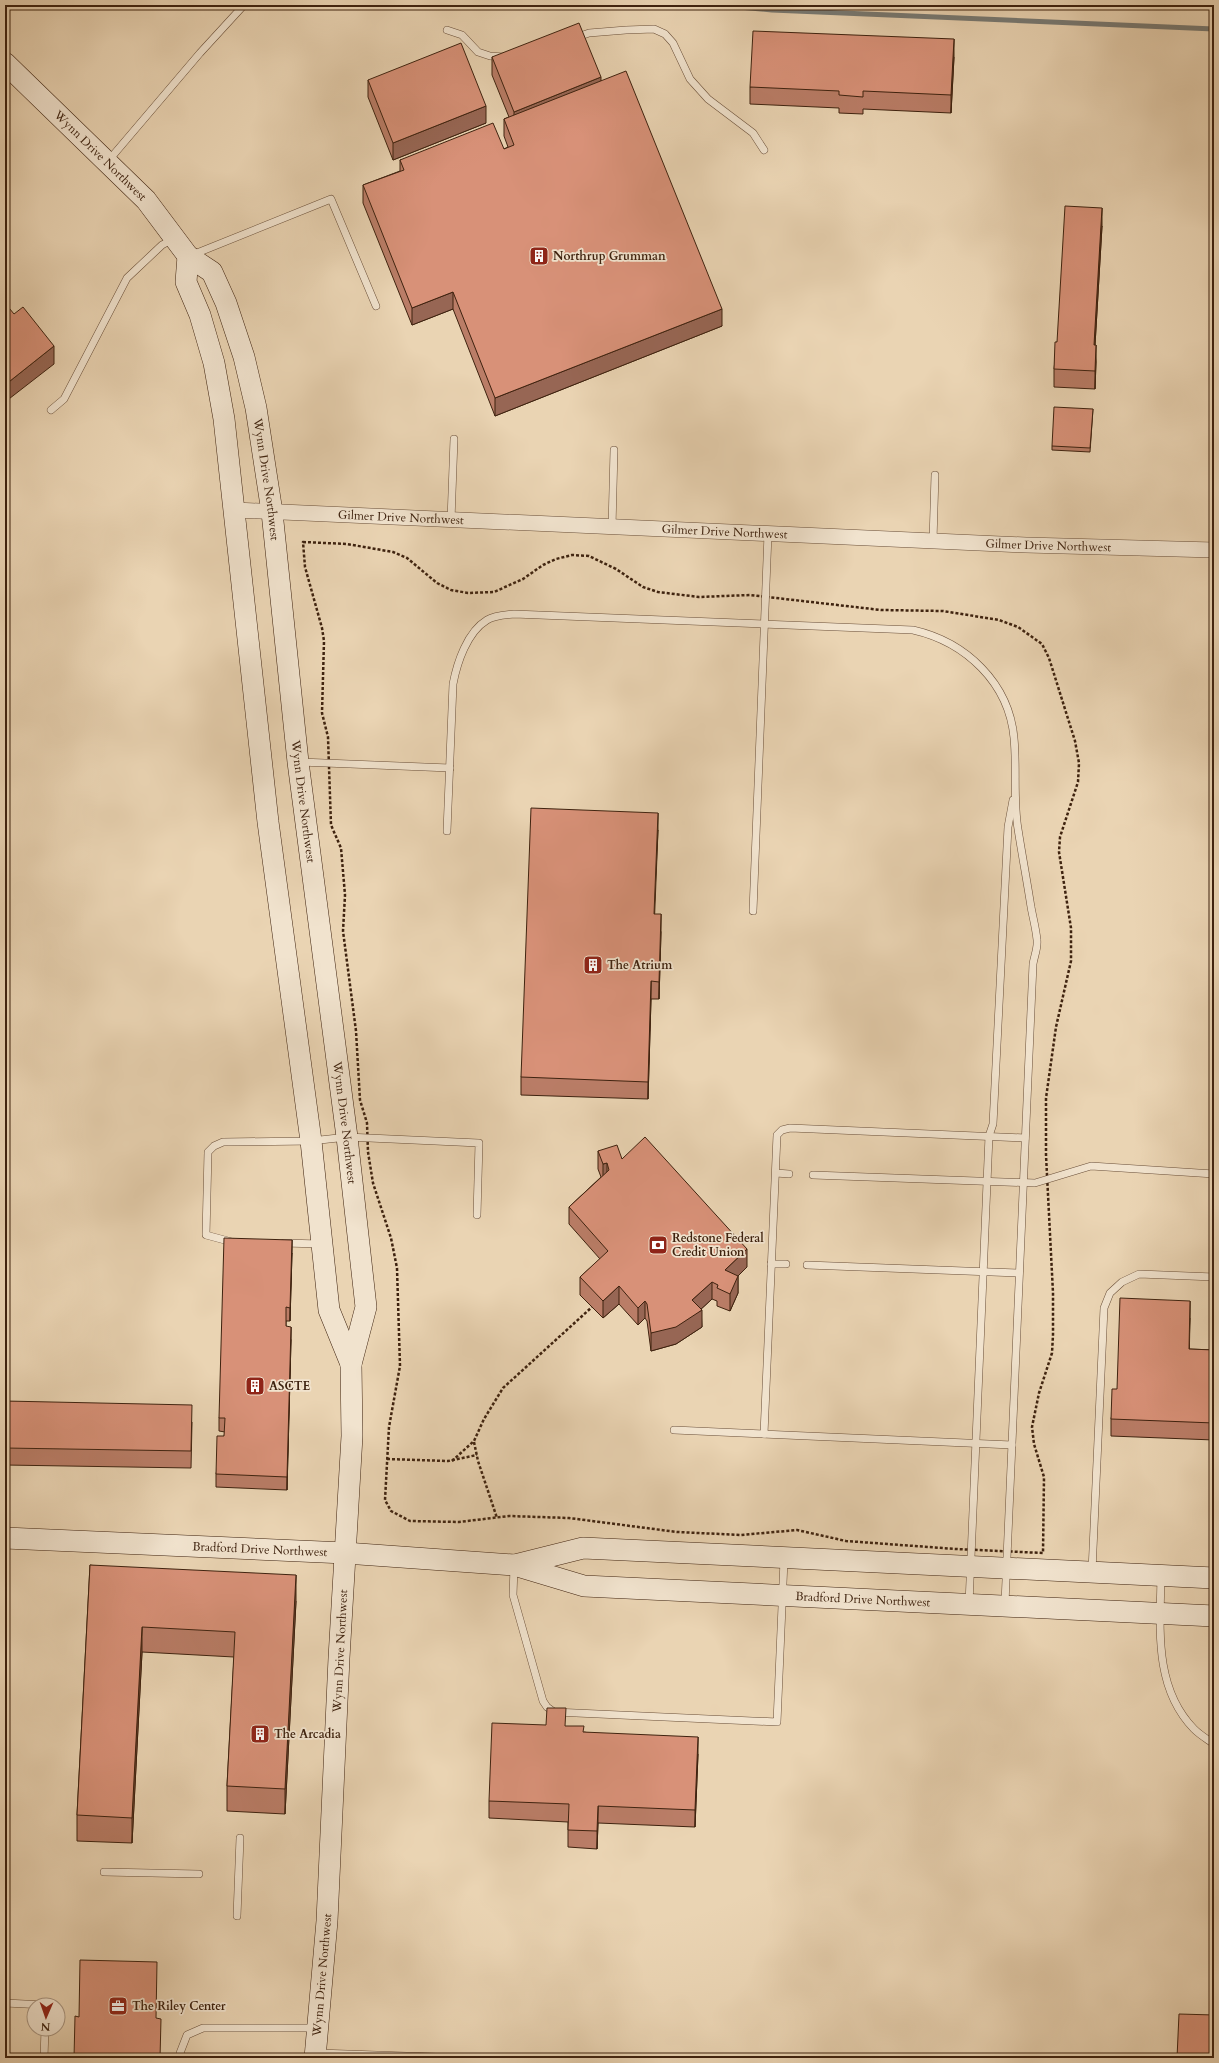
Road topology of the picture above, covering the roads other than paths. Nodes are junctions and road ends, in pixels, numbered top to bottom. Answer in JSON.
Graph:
{"nodes":[{"id":1,"x":244,"y":5,"type":"edge"},
{"id":2,"x":447,"y":30,"type":"dead end"},
{"id":3,"x":567,"y":41,"type":"edge"},
{"id":4,"x":509,"y":57,"type":"edge"},
{"id":5,"x":6,"y":65,"type":"edge"},
{"id":6,"x":764,"y":150,"type":"dead end"},
{"id":7,"x":107,"y":162,"type":"junction"},
{"id":8,"x":174,"y":238,"type":"junction"},
{"id":9,"x":188,"y":256,"type":"junction"},
{"id":10,"x":376,"y":306,"type":"dead end"},
{"id":11,"x":51,"y":410,"type":"dead end"},
{"id":12,"x":454,"y":439,"type":"dead end"},
{"id":13,"x":614,"y":450,"type":"dead end"},
{"id":14,"x":935,"y":476,"type":"dead end"},
{"id":15,"x":235,"y":510,"type":"junction"},
{"id":16,"x":272,"y":512,"type":"junction"},
{"id":17,"x":451,"y":520,"type":"junction"},
{"id":18,"x":612,"y":527,"type":"junction"},
{"id":19,"x":768,"y":534,"type":"junction"},
{"id":20,"x":933,"y":541,"type":"junction"},
{"id":21,"x":1214,"y":550,"type":"edge"},
{"id":22,"x":764,"y":624,"type":"junction"},
{"id":23,"x":298,"y":762,"type":"junction"},
{"id":24,"x":450,"y":768,"type":"junction"},
{"id":25,"x":1015,"y":788,"type":"junction"},
{"id":26,"x":447,"y":831,"type":"dead end"},
{"id":27,"x":753,"y":911,"type":"dead end"},
{"id":28,"x":989,"y":1136,"type":"junction"},
{"id":29,"x":347,"y":1137,"type":"junction"},
{"id":30,"x":1025,"y":1138,"type":"junction"},
{"id":31,"x":311,"y":1141,"type":"junction"},
{"id":32,"x":776,"y":1173,"type":"junction"},
{"id":33,"x":789,"y":1174,"type":"dead end"},
{"id":34,"x":1214,"y":1174,"type":"edge"},
{"id":35,"x":813,"y":1175,"type":"dead end"},
{"id":36,"x":987,"y":1182,"type":"junction"},
{"id":37,"x":1023,"y":1183,"type":"junction"},
{"id":38,"x":477,"y":1215,"type":"dead end"},
{"id":39,"x":237,"y":1243,"type":"edge"},
{"id":40,"x":277,"y":1243,"type":"edge"},
{"id":41,"x":322,"y":1244,"type":"junction"},
{"id":42,"x":772,"y":1264,"type":"junction"},
{"id":43,"x":786,"y":1264,"type":"dead end"},
{"id":44,"x":807,"y":1265,"type":"dead end"},
{"id":45,"x":984,"y":1271,"type":"junction"},
{"id":46,"x":1020,"y":1273,"type":"junction"},
{"id":47,"x":1214,"y":1277,"type":"edge"},
{"id":48,"x":351,"y":1364,"type":"junction"},
{"id":49,"x":674,"y":1430,"type":"dead end"},
{"id":50,"x":764,"y":1434,"type":"junction"},
{"id":51,"x":976,"y":1443,"type":"junction"},
{"id":52,"x":1012,"y":1445,"type":"junction"},
{"id":53,"x":5,"y":1538,"type":"edge"},
{"id":54,"x":345,"y":1553,"type":"junction"},
{"id":55,"x":784,"y":1557,"type":"junction"},
{"id":56,"x":971,"y":1558,"type":"junction"},
{"id":57,"x":1007,"y":1559,"type":"junction"},
{"id":58,"x":514,"y":1565,"type":"junction"},
{"id":59,"x":1092,"y":1571,"type":"junction"},
{"id":60,"x":1162,"y":1575,"type":"junction"},
{"id":61,"x":1214,"y":1578,"type":"edge"},
{"id":62,"x":782,"y":1595,"type":"junction"},
{"id":63,"x":969,"y":1604,"type":"junction"},
{"id":64,"x":1005,"y":1606,"type":"junction"},
{"id":65,"x":1160,"y":1613,"type":"junction"},
{"id":66,"x":1214,"y":1616,"type":"edge"},
{"id":67,"x":1214,"y":1744,"type":"edge"},
{"id":68,"x":240,"y":1838,"type":"dead end"},
{"id":69,"x":104,"y":1872,"type":"dead end"},
{"id":70,"x":199,"y":1874,"type":"dead end"},
{"id":71,"x":237,"y":1916,"type":"dead end"},
{"id":72,"x":5,"y":2003,"type":"edge"},
{"id":73,"x":26,"y":2004,"type":"edge"},
{"id":74,"x":318,"y":2028,"type":"junction"},
{"id":75,"x":45,"y":2037,"type":"edge"},
{"id":76,"x":315,"y":2056,"type":"edge"},
{"id":77,"x":44,"y":2058,"type":"edge"},
{"id":78,"x":180,"y":2058,"type":"edge"},
{"id":79,"x":465,"y":2058,"type":"edge"}],
"edges":[{"from":1,"to":7,"type":"lane"},
{"from":2,"to":4,"type":"lane"},
{"from":3,"to":6,"type":"lane"},
{"from":5,"to":7,"type":"street","name":"Wynn Drive Northwest"},
{"from":7,"to":8,"type":"street","name":"Wynn Drive Northwest"},
{"from":8,"to":9,"type":"street","name":"Wynn Drive Northwest"},
{"from":8,"to":11,"type":"lane"},
{"from":9,"to":10,"type":"lane"},
{"from":9,"to":15,"type":"street","name":"Wynn Drive Northwest"},
{"from":9,"to":16,"type":"street","name":"Wynn Drive Northwest"},
{"from":12,"to":17,"type":"lane"},
{"from":13,"to":18,"type":"lane"},
{"from":14,"to":20,"type":"lane"},
{"from":15,"to":16,"type":"street","name":"Gilmer Drive Northwest"},
{"from":15,"to":31,"type":"street","name":"Wynn Drive Northwest"},
{"from":16,"to":17,"type":"street","name":"Gilmer Drive Northwest"},
{"from":16,"to":23,"type":"street","name":"Wynn Drive Northwest"},
{"from":17,"to":18,"type":"street","name":"Gilmer Drive Northwest"},
{"from":18,"to":19,"type":"street","name":"Gilmer Drive Northwest"},
{"from":19,"to":20,"type":"street","name":"Gilmer Drive Northwest"},
{"from":19,"to":22,"type":"lane"},
{"from":20,"to":21,"type":"street","name":"Gilmer Drive Northwest"},
{"from":22,"to":24,"type":"lane"},
{"from":22,"to":25,"type":"lane"},
{"from":22,"to":27,"type":"lane"},
{"from":23,"to":24,"type":"lane"},
{"from":23,"to":29,"type":"street","name":"Wynn Drive Northwest"},
{"from":24,"to":26,"type":"lane"},
{"from":25,"to":28,"type":"lane"},
{"from":25,"to":30,"type":"lane"},
{"from":28,"to":30,"type":"lane"},
{"from":28,"to":32,"type":"lane"},
{"from":28,"to":36,"type":"lane"},
{"from":29,"to":31,"type":"lane"},
{"from":29,"to":38,"type":"lane"},
{"from":29,"to":48,"type":"street","name":"Wynn Drive Northwest"},
{"from":30,"to":37,"type":"lane"},
{"from":31,"to":39,"type":"lane"},
{"from":31,"to":41,"type":"street","name":"Wynn Drive Northwest"},
{"from":32,"to":33,"type":"lane"},
{"from":32,"to":42,"type":"lane"},
{"from":34,"to":37,"type":"lane"},
{"from":35,"to":36,"type":"lane"},
{"from":36,"to":37,"type":"lane"},
{"from":36,"to":45,"type":"lane"},
{"from":37,"to":46,"type":"lane"},
{"from":40,"to":41,"type":"lane"},
{"from":41,"to":48,"type":"street","name":"Wynn Drive Northwest"},
{"from":42,"to":43,"type":"lane"},
{"from":42,"to":50,"type":"lane"},
{"from":44,"to":45,"type":"lane"},
{"from":45,"to":46,"type":"lane"},
{"from":45,"to":51,"type":"lane"},
{"from":46,"to":52,"type":"lane"},
{"from":47,"to":59,"type":"lane"},
{"from":48,"to":54,"type":"street","name":"Wynn Drive Northwest"},
{"from":49,"to":50,"type":"lane"},
{"from":50,"to":51,"type":"lane"},
{"from":51,"to":52,"type":"lane"},
{"from":51,"to":56,"type":"lane"},
{"from":52,"to":57,"type":"lane"},
{"from":53,"to":54,"type":"street","name":"Bradford Drive Northwest"},
{"from":54,"to":58,"type":"street","name":"Bradford Drive Northwest"},
{"from":54,"to":74,"type":"street","name":"Wynn Drive Northwest"},
{"from":55,"to":56,"type":"street","name":"Bradford Drive Northwest"},
{"from":55,"to":58,"type":"street","name":"Bradford Drive Northwest"},
{"from":55,"to":62,"type":"lane"},
{"from":56,"to":57,"type":"street","name":"Bradford Drive Northwest"},
{"from":56,"to":63,"type":"lane"},
{"from":57,"to":59,"type":"street","name":"Bradford Drive Northwest"},
{"from":57,"to":64,"type":"lane"},
{"from":58,"to":62,"type":"street","name":"Bradford Drive Northwest"},
{"from":58,"to":62,"type":"lane"},
{"from":59,"to":60,"type":"street","name":"Bradford Drive Northwest"},
{"from":60,"to":61,"type":"street","name":"Bradford Drive Northwest"},
{"from":60,"to":65,"type":"lane"},
{"from":62,"to":63,"type":"street","name":"Bradford Drive Northwest"},
{"from":63,"to":64,"type":"street","name":"Bradford Drive Northwest"},
{"from":64,"to":65,"type":"street","name":"Bradford Drive Northwest"},
{"from":65,"to":66,"type":"street","name":"Bradford Drive Northwest"},
{"from":65,"to":67,"type":"lane"},
{"from":68,"to":71,"type":"lane"},
{"from":69,"to":70,"type":"lane"},
{"from":72,"to":73,"type":"lane"},
{"from":74,"to":76,"type":"street","name":"Wynn Drive Northwest"},
{"from":74,"to":78,"type":"lane"},
{"from":75,"to":77,"type":"lane"},
{"from":76,"to":79,"type":"lane"}]}
